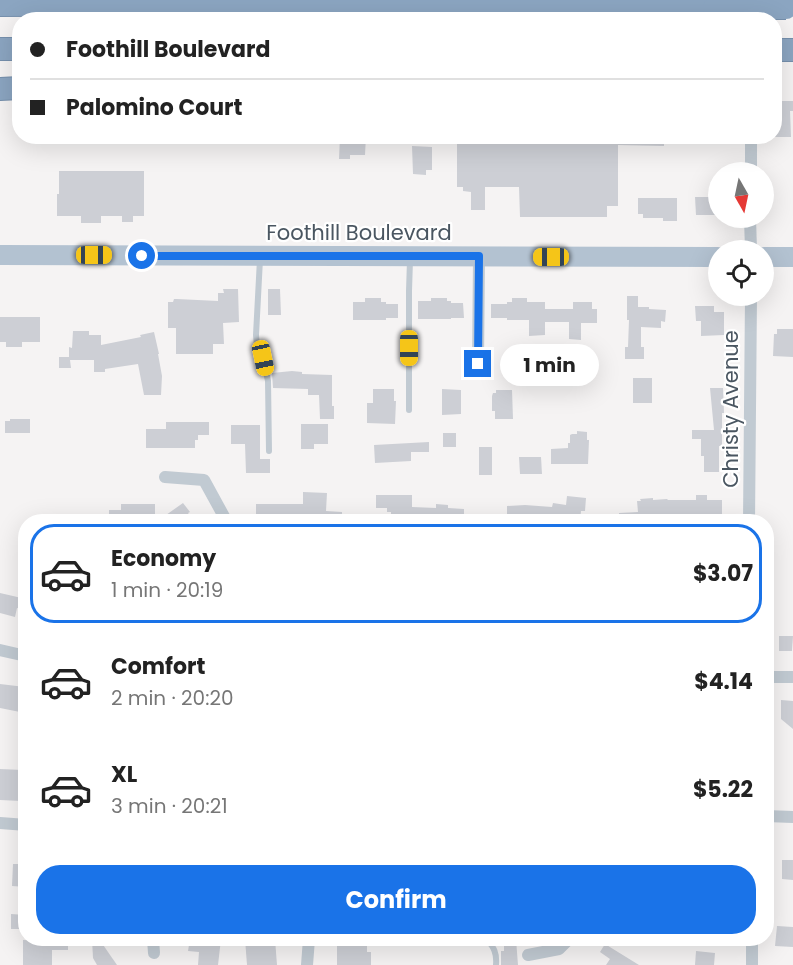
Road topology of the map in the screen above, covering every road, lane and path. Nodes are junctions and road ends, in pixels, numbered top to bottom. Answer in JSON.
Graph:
{"nodes":[{"id":1,"x":458,"y":2,"type":"edge"},
{"id":2,"x":0,"y":5,"type":"edge"},
{"id":3,"x":790,"y":8,"type":"edge"},
{"id":4,"x":751,"y":144,"type":"edge"},
{"id":5,"x":751,"y":162,"type":"edge"},
{"id":6,"x":0,"y":255,"type":"edge"},
{"id":7,"x":260,"y":256,"type":"junction"},
{"id":8,"x":411,"y":256,"type":"junction"},
{"id":9,"x":479,"y":256,"type":"junction"},
{"id":10,"x":708,"y":257,"type":"edge"},
{"id":11,"x":774,"y":257,"type":"edge"},
{"id":12,"x":793,"y":258,"type":"edge"},
{"id":13,"x":751,"y":306,"type":"edge"},
{"id":14,"x":478,"y":364,"type":"dead end"},
{"id":15,"x":409,"y":410,"type":"dead end"},
{"id":16,"x":269,"y":451,"type":"dead end"},
{"id":17,"x":165,"y":477,"type":"dead end"},
{"id":18,"x":223,"y":514,"type":"edge"},
{"id":19,"x":749,"y":514,"type":"edge"},
{"id":20,"x":0,"y":650,"type":"edge"},
{"id":21,"x":18,"y":654,"type":"edge"},
{"id":22,"x":793,"y":676,"type":"edge"},
{"id":23,"x":774,"y":677,"type":"edge"},
{"id":24,"x":774,"y":816,"type":"edge"},
{"id":25,"x":793,"y":817,"type":"edge"},
{"id":26,"x":0,"y":823,"type":"edge"},
{"id":27,"x":18,"y":824,"type":"edge"},
{"id":28,"x":154,"y":946,"type":"edge"},
{"id":29,"x":308,"y":946,"type":"edge"},
{"id":30,"x":493,"y":946,"type":"edge"},
{"id":31,"x":562,"y":946,"type":"edge"},
{"id":32,"x":752,"y":946,"type":"edge"},
{"id":33,"x":154,"y":953,"type":"dead end"},
{"id":34,"x":528,"y":955,"type":"dead end"},
{"id":35,"x":307,"y":965,"type":"edge"},
{"id":36,"x":496,"y":965,"type":"edge"},
{"id":37,"x":752,"y":965,"type":"edge"}],
"edges":[{"from":1,"to":2,"type":"highway"},
{"from":1,"to":3,"type":"highway","bridge":true},
{"from":4,"to":5,"type":"street"},
{"from":6,"to":7,"type":"main road","name":"Foothill Boulevard"},
{"from":7,"to":8,"type":"main road","name":"Foothill Boulevard"},
{"from":7,"to":16,"type":"lane"},
{"from":8,"to":9,"type":"main road","name":"Foothill Boulevard"},
{"from":8,"to":15,"type":"lane"},
{"from":9,"to":10,"type":"main road","name":"Foothill Boulevard"},
{"from":9,"to":14,"type":"street"},
{"from":11,"to":12,"type":"main road"},
{"from":13,"to":19,"type":"street","name":"Christy Avenue"},
{"from":17,"to":18,"type":"street"},
{"from":20,"to":21,"type":"street"},
{"from":22,"to":23,"type":"street"},
{"from":24,"to":25,"type":"street"},
{"from":26,"to":27,"type":"street"},
{"from":28,"to":33,"type":"street"},
{"from":29,"to":35,"type":"street"},
{"from":30,"to":36,"type":"lane"},
{"from":31,"to":34,"type":"street"},
{"from":32,"to":37,"type":"street"}]}
